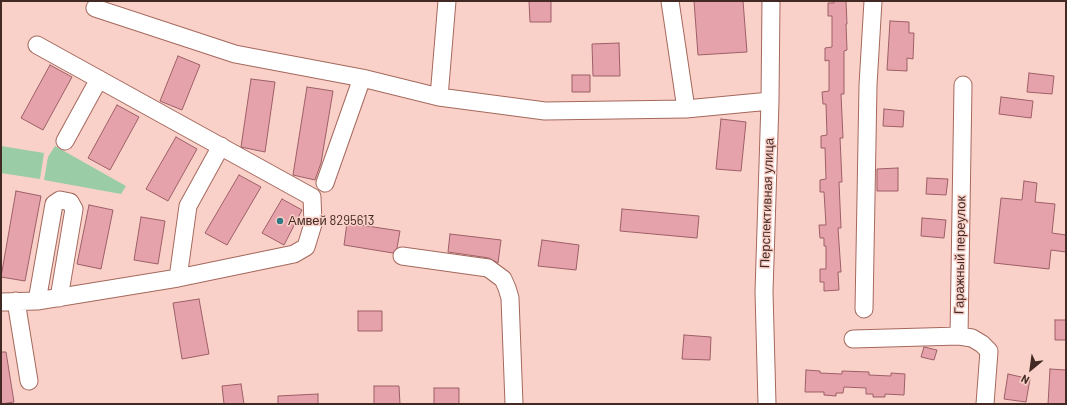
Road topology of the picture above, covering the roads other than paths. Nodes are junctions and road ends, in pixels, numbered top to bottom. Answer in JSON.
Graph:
{"nodes":[{"id":1,"x":447,"y":1,"type":"edge"},
{"id":2,"x":670,"y":1,"type":"edge"},
{"id":3,"x":771,"y":1,"type":"edge"},
{"id":4,"x":873,"y":1,"type":"edge"},
{"id":5,"x":95,"y":8,"type":"dead end"},
{"id":6,"x":37,"y":45,"type":"dead end"},
{"id":7,"x":362,"y":78,"type":"junction"},
{"id":8,"x":99,"y":79,"type":"junction"},
{"id":9,"x":963,"y":85,"type":"dead end"},
{"id":10,"x":439,"y":97,"type":"junction"},
{"id":11,"x":770,"y":101,"type":"junction"},
{"id":12,"x":686,"y":109,"type":"junction"},
{"id":13,"x":65,"y":141,"type":"dead end"},
{"id":14,"x":220,"y":146,"type":"junction"},
{"id":15,"x":325,"y":183,"type":"dead end"},
{"id":16,"x":402,"y":256,"type":"dead end"},
{"id":17,"x":178,"y":278,"type":"junction"},
{"id":18,"x":59,"y":298,"type":"junction"},
{"id":19,"x":36,"y":301,"type":"junction"},
{"id":20,"x":8,"y":302,"type":"edge"},
{"id":21,"x":864,"y":309,"type":"dead end"},
{"id":22,"x":959,"y":336,"type":"junction"},
{"id":23,"x":853,"y":339,"type":"dead end"},
{"id":24,"x":29,"y":381,"type":"dead end"},
{"id":25,"x":514,"y":404,"type":"edge"},
{"id":26,"x":767,"y":404,"type":"edge"},
{"id":27,"x":985,"y":404,"type":"edge"}],
"edges":[{"from":1,"to":10,"type":"street"},
{"from":2,"to":12,"type":"street"},
{"from":3,"to":11,"type":"street","name":"Перспективная улица"},
{"from":4,"to":21,"type":"street"},
{"from":5,"to":7,"type":"street"},
{"from":6,"to":8,"type":"street"},
{"from":7,"to":10,"type":"street"},
{"from":7,"to":15,"type":"street"},
{"from":8,"to":13,"type":"street"},
{"from":8,"to":14,"type":"street"},
{"from":9,"to":22,"type":"street","name":"Гаражный переулок"},
{"from":10,"to":12,"type":"street"},
{"from":11,"to":12,"type":"street"},
{"from":11,"to":26,"type":"street","name":"Перспективная улица"},
{"from":14,"to":17,"type":"street"},
{"from":14,"to":17,"type":"street"},
{"from":16,"to":25,"type":"street"},
{"from":17,"to":18,"type":"street"},
{"from":18,"to":19,"type":"street"},
{"from":18,"to":19,"type":"street"},
{"from":19,"to":20,"type":"street"},
{"from":20,"to":24,"type":"street"},
{"from":22,"to":23,"type":"street"},
{"from":22,"to":27,"type":"street"}]}
